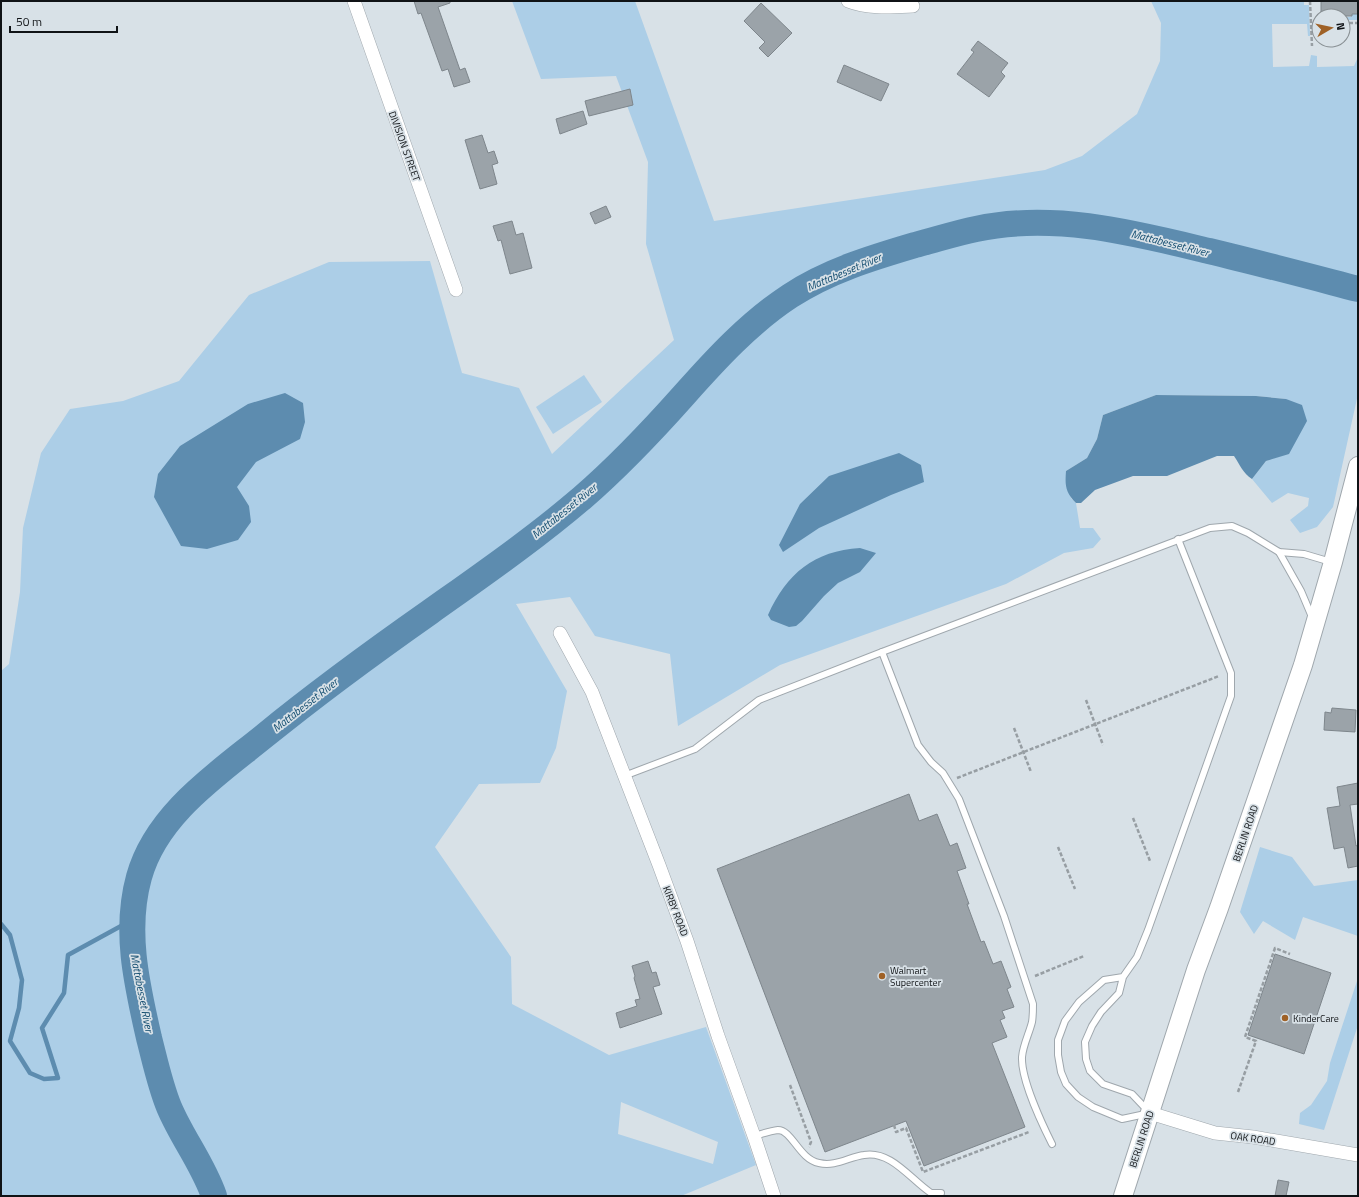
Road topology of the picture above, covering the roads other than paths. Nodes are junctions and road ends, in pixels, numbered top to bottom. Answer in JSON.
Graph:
{"nodes":[{"id":1,"x":354,"y":1,"type":"edge"},
{"id":2,"x":848,"y":1,"type":"edge"},
{"id":3,"x":913,"y":6,"type":"dead end"},
{"id":4,"x":456,"y":290,"type":"dead end"},
{"id":5,"x":1358,"y":466,"type":"edge"},
{"id":6,"x":1178,"y":539,"type":"junction"},
{"id":7,"x":1279,"y":552,"type":"junction"},
{"id":8,"x":1333,"y":562,"type":"junction"},
{"id":9,"x":1315,"y":623,"type":"junction"},
{"id":10,"x":560,"y":633,"type":"dead end"},
{"id":11,"x":882,"y":652,"type":"junction"},
{"id":12,"x":624,"y":776,"type":"junction"},
{"id":13,"x":1123,"y":977,"type":"junction"},
{"id":14,"x":1150,"y":1113,"type":"junction"},
{"id":15,"x":754,"y":1136,"type":"junction"},
{"id":16,"x":1052,"y":1144,"type":"dead end"},
{"id":17,"x":1358,"y":1155,"type":"edge"},
{"id":18,"x":941,"y":1192,"type":"dead end"},
{"id":19,"x":1124,"y":1195,"type":"edge"},
{"id":20,"x":774,"y":1196,"type":"edge"}],
"edges":[{"from":1,"to":4,"type":"street","name":"DIVISION STREET"},
{"from":2,"to":3,"type":"street"},
{"from":5,"to":8,"type":"main road","name":"BERLIN ROAD"},
{"from":6,"to":7,"type":"lane"},
{"from":6,"to":11,"type":"lane"},
{"from":6,"to":13,"type":"lane"},
{"from":7,"to":8,"type":"lane"},
{"from":7,"to":9,"type":"lane"},
{"from":8,"to":9,"type":"main road","name":"BERLIN ROAD"},
{"from":9,"to":14,"type":"main road","name":"BERLIN ROAD"},
{"from":10,"to":12,"type":"street","name":"KIRBY ROAD"},
{"from":11,"to":12,"type":"lane"},
{"from":11,"to":16,"type":"lane"},
{"from":12,"to":15,"type":"street","name":"KIRBY ROAD"},
{"from":13,"to":14,"type":"lane"},
{"from":13,"to":14,"type":"lane"},
{"from":14,"to":17,"type":"street","name":"OAK ROAD"},
{"from":14,"to":19,"type":"main road","name":"BERLIN ROAD"},
{"from":15,"to":18,"type":"lane"},
{"from":15,"to":20,"type":"street","name":"KIRBY ROAD"}]}
